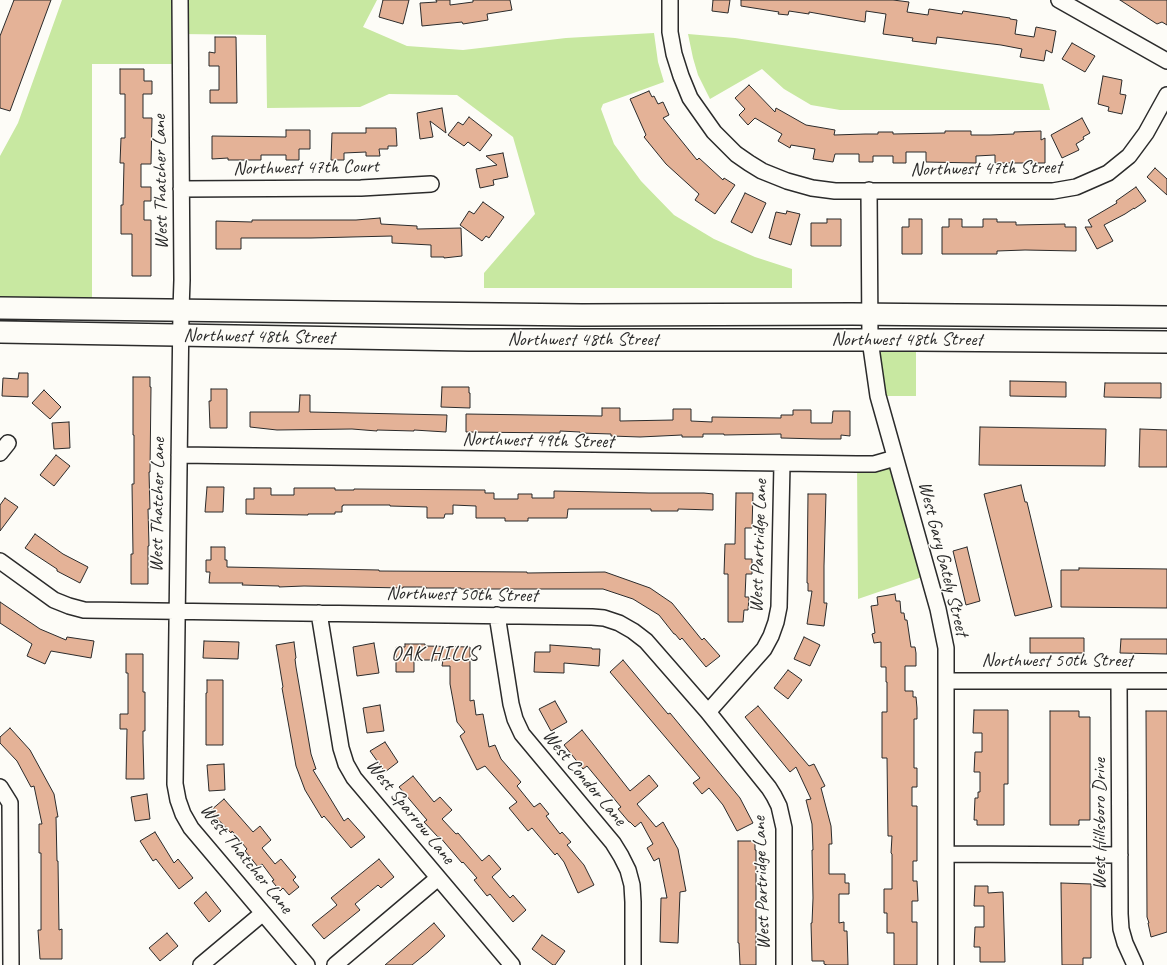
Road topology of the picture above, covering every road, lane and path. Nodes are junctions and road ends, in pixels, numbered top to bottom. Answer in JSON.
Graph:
{"nodes":[{"id":1,"x":180,"y":0,"type":"edge"},
{"id":2,"x":670,"y":0,"type":"edge"},
{"id":3,"x":1059,"y":0,"type":"edge"},
{"id":4,"x":1167,"y":61,"type":"edge"},
{"id":5,"x":1167,"y":95,"type":"edge"},
{"id":6,"x":431,"y":184,"type":"dead end"},
{"id":7,"x":181,"y":189,"type":"junction"},
{"id":8,"x":869,"y":190,"type":"junction"},
{"id":9,"x":0,"y":308,"type":"edge"},
{"id":10,"x":181,"y":310,"type":"junction"},
{"id":11,"x":870,"y":314,"type":"junction"},
{"id":12,"x":1167,"y":316,"type":"edge"},
{"id":13,"x":0,"y":332,"type":"edge"},
{"id":14,"x":181,"y":336,"type":"junction"},
{"id":15,"x":870,"y":340,"type":"junction"},
{"id":16,"x":1167,"y":342,"type":"edge"},
{"id":17,"x":179,"y":455,"type":"junction"},
{"id":18,"x":895,"y":458,"type":"junction"},
{"id":19,"x":782,"y":464,"type":"junction"},
{"id":20,"x":0,"y":561,"type":"edge"},
{"id":21,"x":177,"y":611,"type":"junction"},
{"id":22,"x":319,"y":613,"type":"junction"},
{"id":23,"x":497,"y":615,"type":"junction"},
{"id":24,"x":946,"y":681,"type":"junction"},
{"id":25,"x":1119,"y":681,"type":"junction"},
{"id":26,"x":1167,"y":681,"type":"edge"},
{"id":27,"x":708,"y":712,"type":"junction"},
{"id":28,"x":0,"y":786,"type":"edge"},
{"id":29,"x":946,"y":854,"type":"junction"},
{"id":30,"x":1120,"y":855,"type":"junction"},
{"id":31,"x":438,"y":878,"type":"junction"},
{"id":32,"x":5,"y":912,"type":"edge"},
{"id":33,"x":263,"y":913,"type":"junction"},
{"id":34,"x":11,"y":965,"type":"edge"},
{"id":35,"x":201,"y":965,"type":"edge"},
{"id":36,"x":307,"y":965,"type":"edge"},
{"id":37,"x":335,"y":965,"type":"edge"},
{"id":38,"x":512,"y":965,"type":"edge"},
{"id":39,"x":633,"y":965,"type":"edge"},
{"id":40,"x":784,"y":965,"type":"edge"},
{"id":41,"x":946,"y":965,"type":"edge"},
{"id":42,"x":1134,"y":965,"type":"edge"}],
"edges":[{"from":1,"to":7,"type":"street","name":"West Thatcher Lane"},
{"from":2,"to":8,"type":"street","name":"Northwest 47th Street"},
{"from":3,"to":4,"type":"street"},
{"from":5,"to":8,"type":"street","name":"Northwest 47th Street"},
{"from":6,"to":7,"type":"street","name":"Northwest 47th Court"},
{"from":7,"to":10,"type":"street","name":"West Thatcher Lane"},
{"from":8,"to":11,"type":"street","name":"West Gary Gately Street"},
{"from":9,"to":10,"type":"main road","name":"Northwest 48th Street"},
{"from":10,"to":11,"type":"main road","name":"Northwest 48th Street"},
{"from":10,"to":14,"type":"street","name":"West Thatcher Lane"},
{"from":11,"to":12,"type":"main road","name":"Northwest 48th Street"},
{"from":11,"to":15,"type":"street","name":"West Gary Gately Street"},
{"from":13,"to":14,"type":"main road","name":"Northwest 48th Street"},
{"from":14,"to":15,"type":"main road","name":"Northwest 48th Street"},
{"from":14,"to":17,"type":"street","name":"West Thatcher Lane"},
{"from":15,"to":16,"type":"main road","name":"Northwest 48th Street"},
{"from":15,"to":18,"type":"street","name":"West Gary Gately Street"},
{"from":17,"to":19,"type":"street","name":"Northwest 49th Street"},
{"from":17,"to":21,"type":"street","name":"West Thatcher Lane"},
{"from":18,"to":19,"type":"street","name":"Northwest 49th Street"},
{"from":18,"to":24,"type":"street","name":"West Gary Gately Street"},
{"from":19,"to":27,"type":"street","name":"West Partridge Lane"},
{"from":20,"to":21,"type":"street"},
{"from":21,"to":22,"type":"street","name":"Northwest 50th Street"},
{"from":21,"to":33,"type":"street","name":"West Thatcher Lane"},
{"from":22,"to":23,"type":"street","name":"Northwest 50th Street"},
{"from":22,"to":31,"type":"street","name":"West Sparrow Lane"},
{"from":23,"to":27,"type":"street","name":"Northwest 50th Street"},
{"from":23,"to":39,"type":"street","name":"West Condor Lane"},
{"from":24,"to":25,"type":"street","name":"Northwest 50th Street"},
{"from":24,"to":29,"type":"street","name":"West Gary Gately Street"},
{"from":25,"to":26,"type":"street","name":"Northwest 50th Street"},
{"from":25,"to":30,"type":"street","name":"West Hillsboro Drive"},
{"from":27,"to":40,"type":"street","name":"West Partridge Lane"},
{"from":28,"to":32,"type":"street"},
{"from":29,"to":30,"type":"street"},
{"from":29,"to":41,"type":"street","name":"West Gary Gately Street"},
{"from":30,"to":42,"type":"street","name":"West Hillsboro Drive"},
{"from":31,"to":37,"type":"street"},
{"from":31,"to":38,"type":"street","name":"West Sparrow Lane"},
{"from":32,"to":34,"type":"street"},
{"from":33,"to":35,"type":"street"},
{"from":33,"to":36,"type":"street","name":"West Thatcher Lane"}]}
